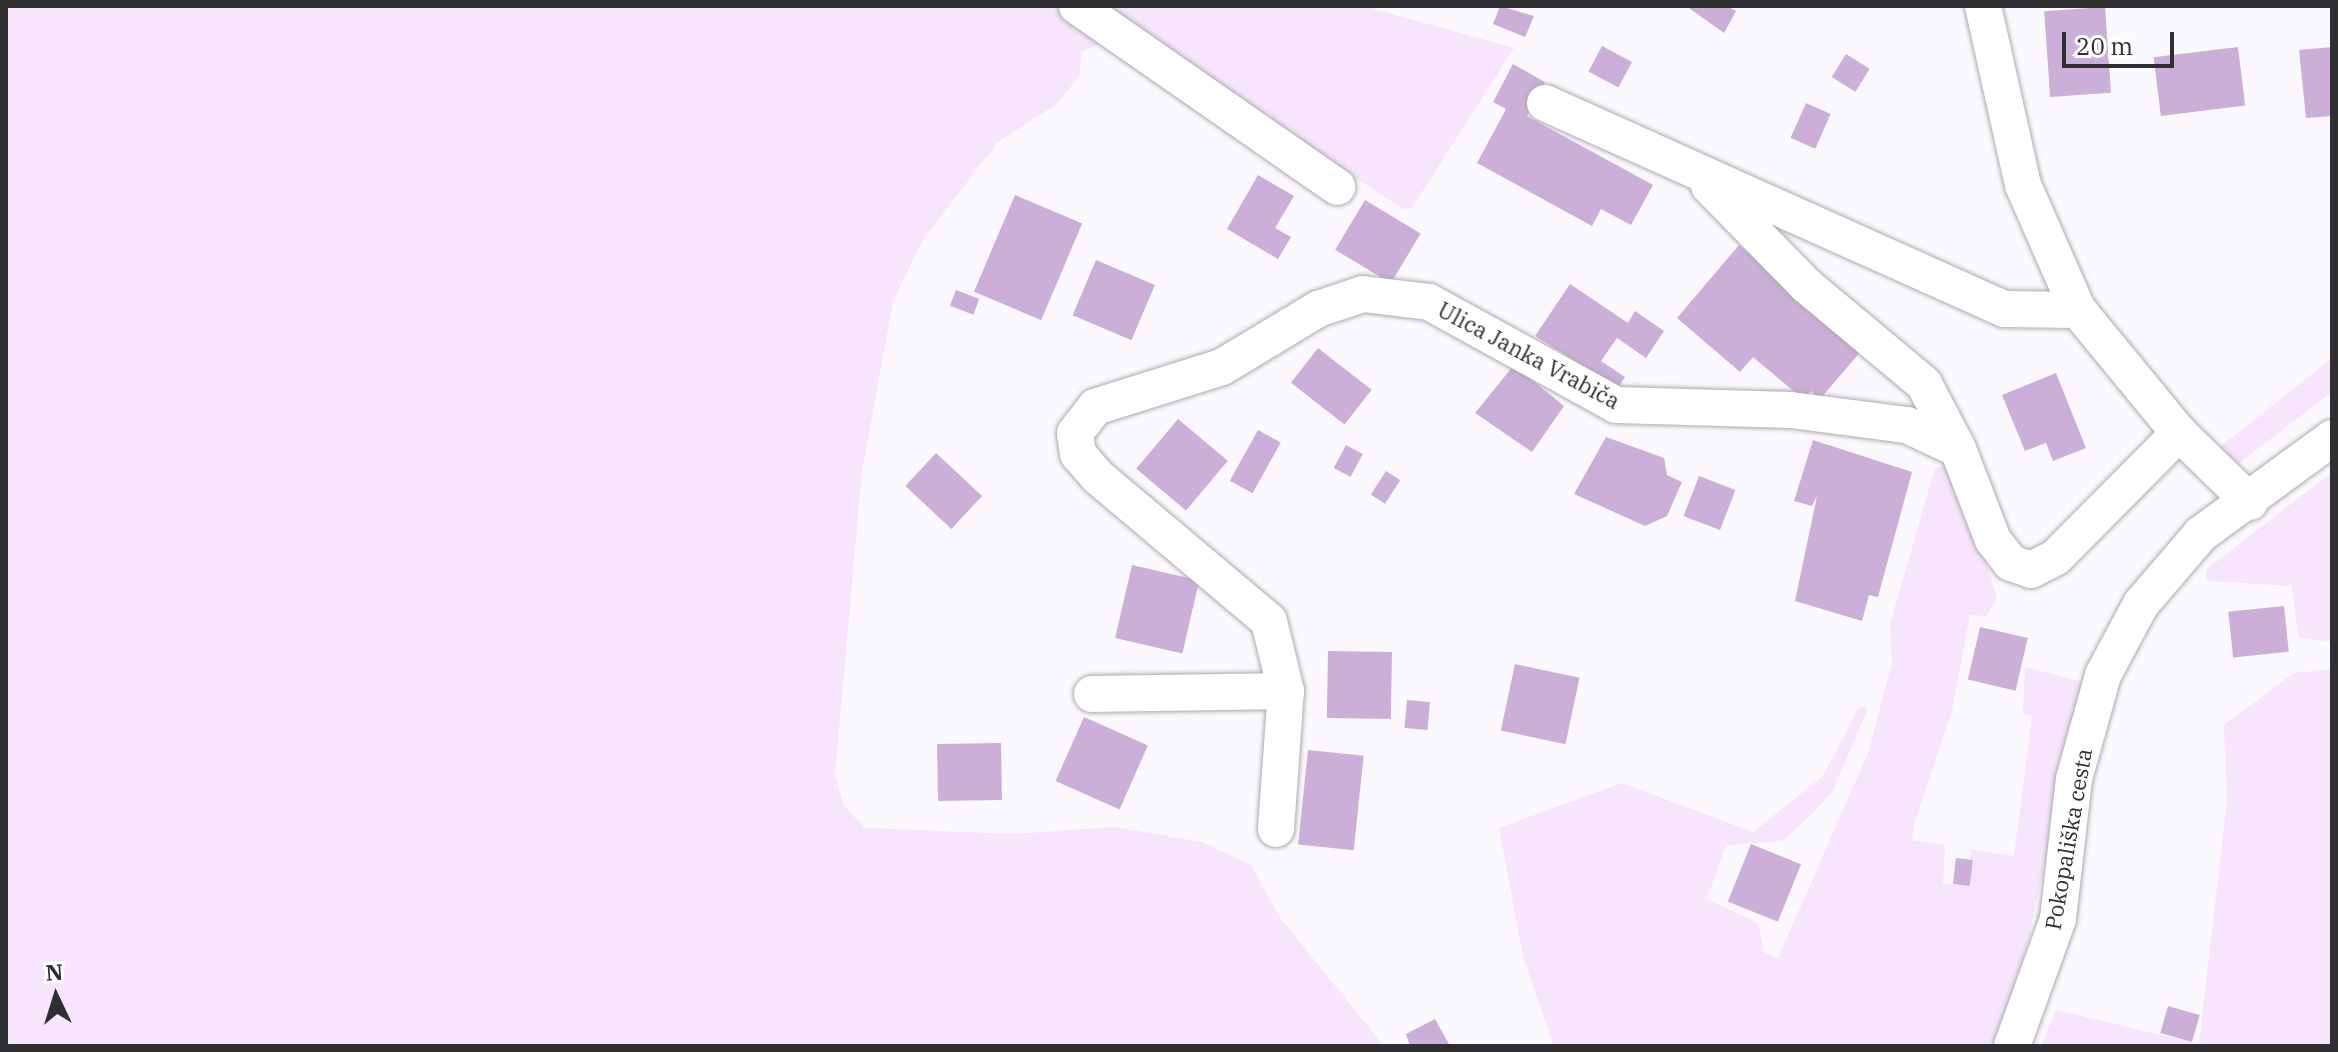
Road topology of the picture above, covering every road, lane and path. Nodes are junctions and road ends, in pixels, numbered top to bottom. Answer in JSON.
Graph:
{"nodes":[{"id":1,"x":1077,"y":6,"type":"edge"},
{"id":2,"x":1983,"y":6,"type":"edge"},
{"id":3,"x":1545,"y":103,"type":"dead end"},
{"id":4,"x":1704,"y":178,"type":"junction"},
{"id":5,"x":1337,"y":187,"type":"dead end"},
{"id":6,"x":2078,"y":310,"type":"junction"},
{"id":7,"x":2179,"y":433,"type":"junction"},
{"id":8,"x":2332,"y":438,"type":"edge"},
{"id":9,"x":1958,"y":449,"type":"junction"},
{"id":10,"x":2250,"y":502,"type":"junction"},
{"id":11,"x":1286,"y":691,"type":"junction"},
{"id":12,"x":1092,"y":694,"type":"dead end"},
{"id":13,"x":1276,"y":829,"type":"dead end"},
{"id":14,"x":2012,"y":1046,"type":"edge"}],
"edges":[{"from":1,"to":5,"type":"street"},
{"from":2,"to":6,"type":"street"},
{"from":3,"to":4,"type":"street"},
{"from":4,"to":6,"type":"street"},
{"from":4,"to":9,"type":"street"},
{"from":6,"to":7,"type":"street"},
{"from":7,"to":9,"type":"street"},
{"from":7,"to":10,"type":"street"},
{"from":8,"to":10,"type":"street","name":"Pokopališka cesta"},
{"from":9,"to":11,"type":"street","name":"Ulica Janka Vrabiča"},
{"from":10,"to":14,"type":"street","name":"Pokopališka cesta"},
{"from":11,"to":12,"type":"street"},
{"from":11,"to":13,"type":"street","name":"Ulica Janka Vrabiča"}]}
